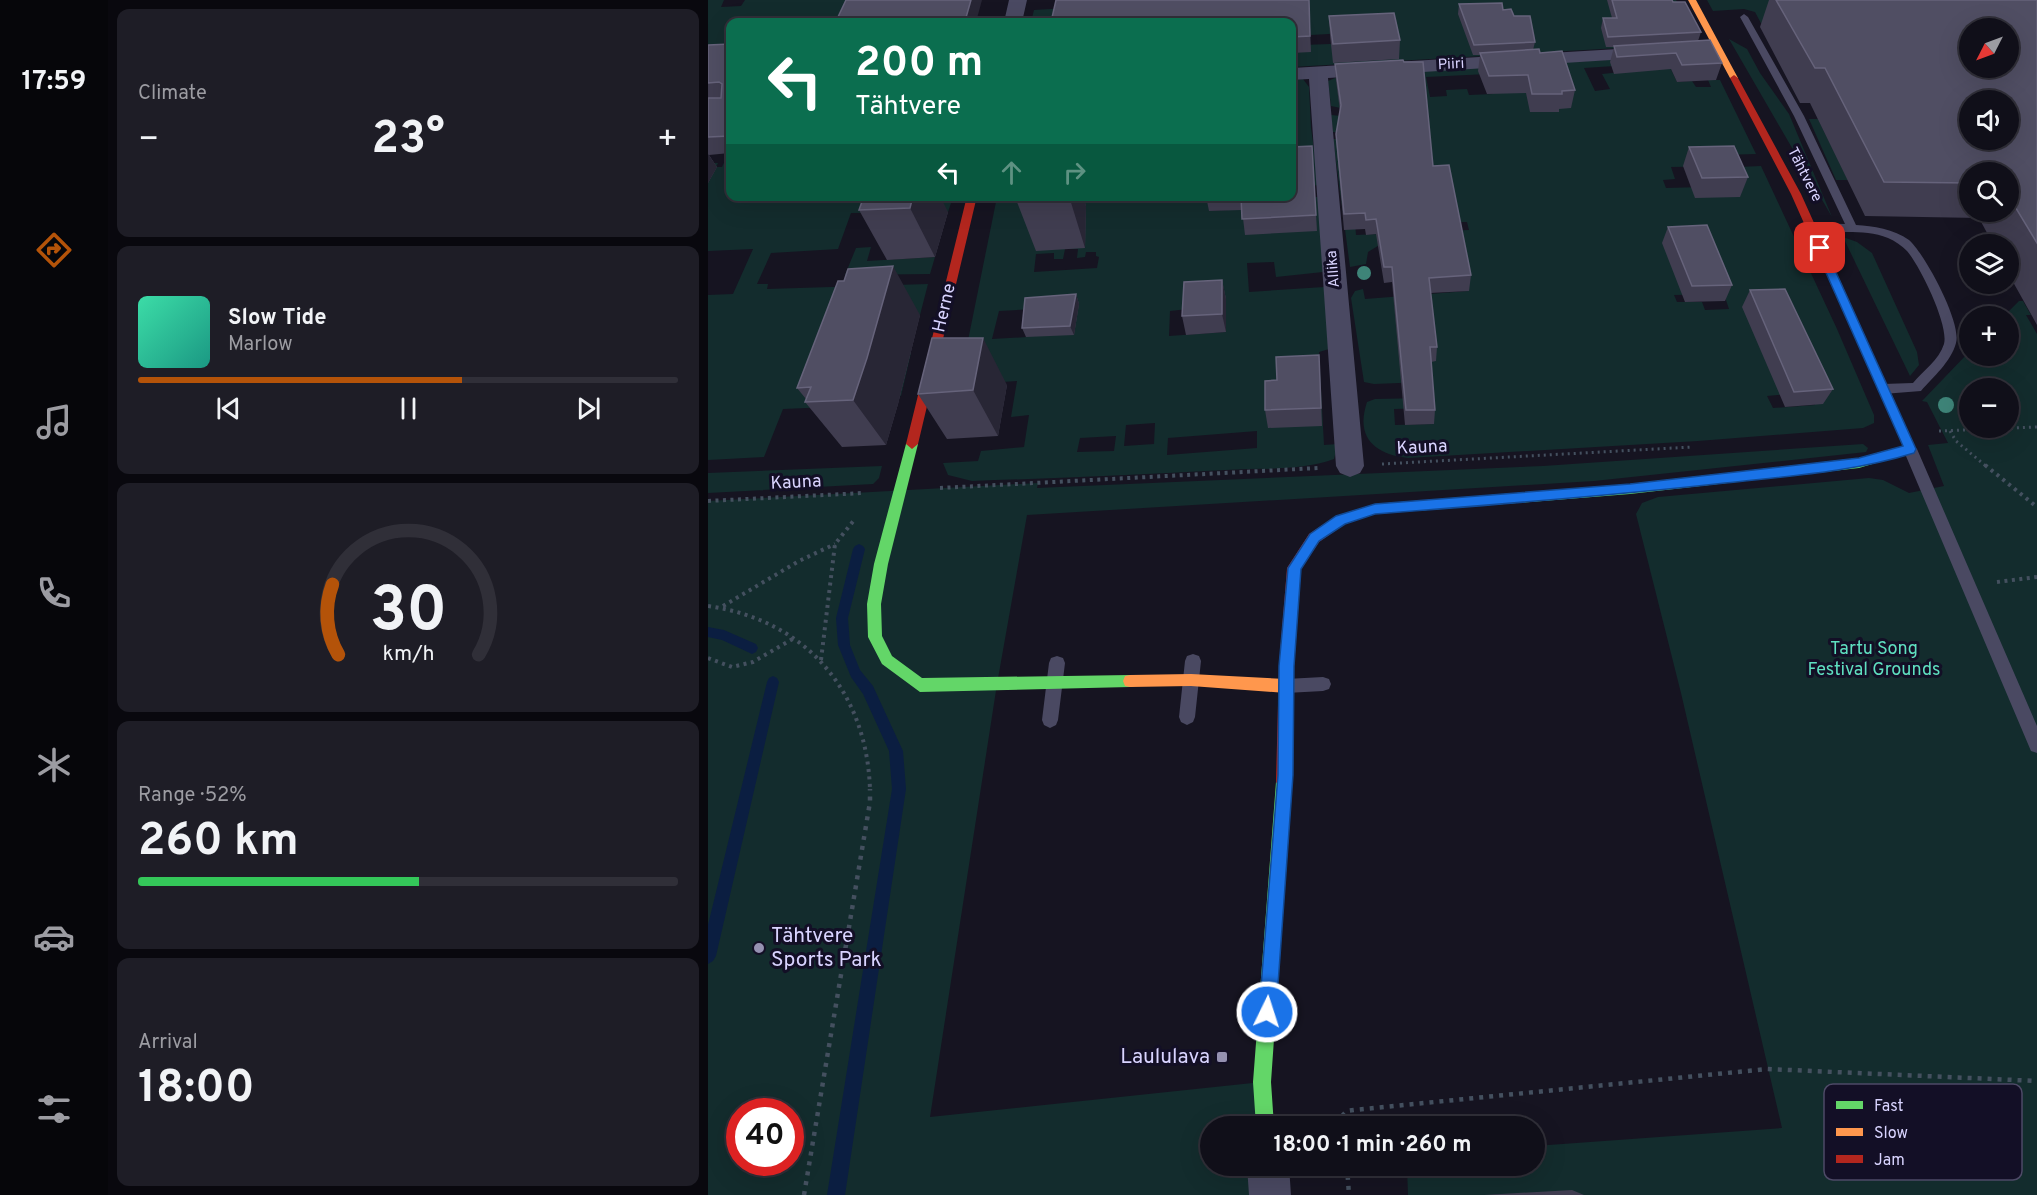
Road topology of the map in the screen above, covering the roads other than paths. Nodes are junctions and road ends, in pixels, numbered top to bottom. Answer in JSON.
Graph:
{"nodes":[{"id":1,"x":1018,"y":0,"type":"edge"},
{"id":2,"x":1692,"y":0,"type":"edge"},
{"id":3,"x":1014,"y":18,"type":"edge"},
{"id":4,"x":1744,"y":18,"type":"dead end"},
{"id":5,"x":1718,"y":49,"type":"junction"},
{"id":6,"x":1696,"y":51,"type":"edge"},
{"id":7,"x":1673,"y":52,"type":"edge"},
{"id":8,"x":1318,"y":72,"type":"junction"},
{"id":9,"x":1296,"y":74,"type":"edge"},
{"id":10,"x":971,"y":201,"type":"edge"},
{"id":11,"x":1851,"y":226,"type":"junction"},
{"id":12,"x":1810,"y":227,"type":"junction"},
{"id":13,"x":1883,"y":388,"type":"junction"},
{"id":14,"x":1908,"y":442,"type":"junction"},
{"id":15,"x":1350,"y":466,"type":"road end"},
{"id":16,"x":1193,"y":661,"type":"dead end"},
{"id":17,"x":1057,"y":663,"type":"dead end"},
{"id":18,"x":1191,"y":680,"type":"junction"},
{"id":19,"x":1055,"y":682,"type":"junction"},
{"id":20,"x":1323,"y":684,"type":"dead end"},
{"id":21,"x":1286,"y":686,"type":"junction"},
{"id":22,"x":1187,"y":717,"type":"dead end"},
{"id":23,"x":1050,"y":720,"type":"dead end"},
{"id":24,"x":2037,"y":745,"type":"edge"},
{"id":25,"x":1264,"y":1116,"type":"edge"},
{"id":26,"x":1269,"y":1176,"type":"edge"},
{"id":27,"x":1270,"y":1195,"type":"edge"}],
"edges":[{"from":1,"to":3,"type":"street"},
{"from":2,"to":5,"type":"street","name":"Tähtvere"},
{"from":4,"to":11,"type":"lane"},
{"from":5,"to":6,"type":"street"},
{"from":5,"to":12,"type":"street","name":"Tähtvere"},
{"from":7,"to":8,"type":"street","name":"Piiri"},
{"from":8,"to":9,"type":"street","name":"Piiri"},
{"from":8,"to":15,"type":"street","name":"Allika"},
{"from":10,"to":19,"type":"street","name":"Herne"},
{"from":11,"to":12,"type":"lane"},
{"from":11,"to":13,"type":"lane"},
{"from":12,"to":13,"type":"street","name":"Tähtvere"},
{"from":13,"to":14,"type":"street","name":"Tähtvere"},
{"from":14,"to":21,"type":"street"},
{"from":14,"to":24,"type":"lane"},
{"from":16,"to":18,"type":"lane"},
{"from":17,"to":19,"type":"lane"},
{"from":18,"to":19,"type":"street","name":"Herne"},
{"from":18,"to":21,"type":"street","name":"Herne"},
{"from":18,"to":22,"type":"lane"},
{"from":19,"to":23,"type":"lane"},
{"from":20,"to":21,"type":"lane"},
{"from":21,"to":25,"type":"street"},
{"from":26,"to":27,"type":"street"}]}
